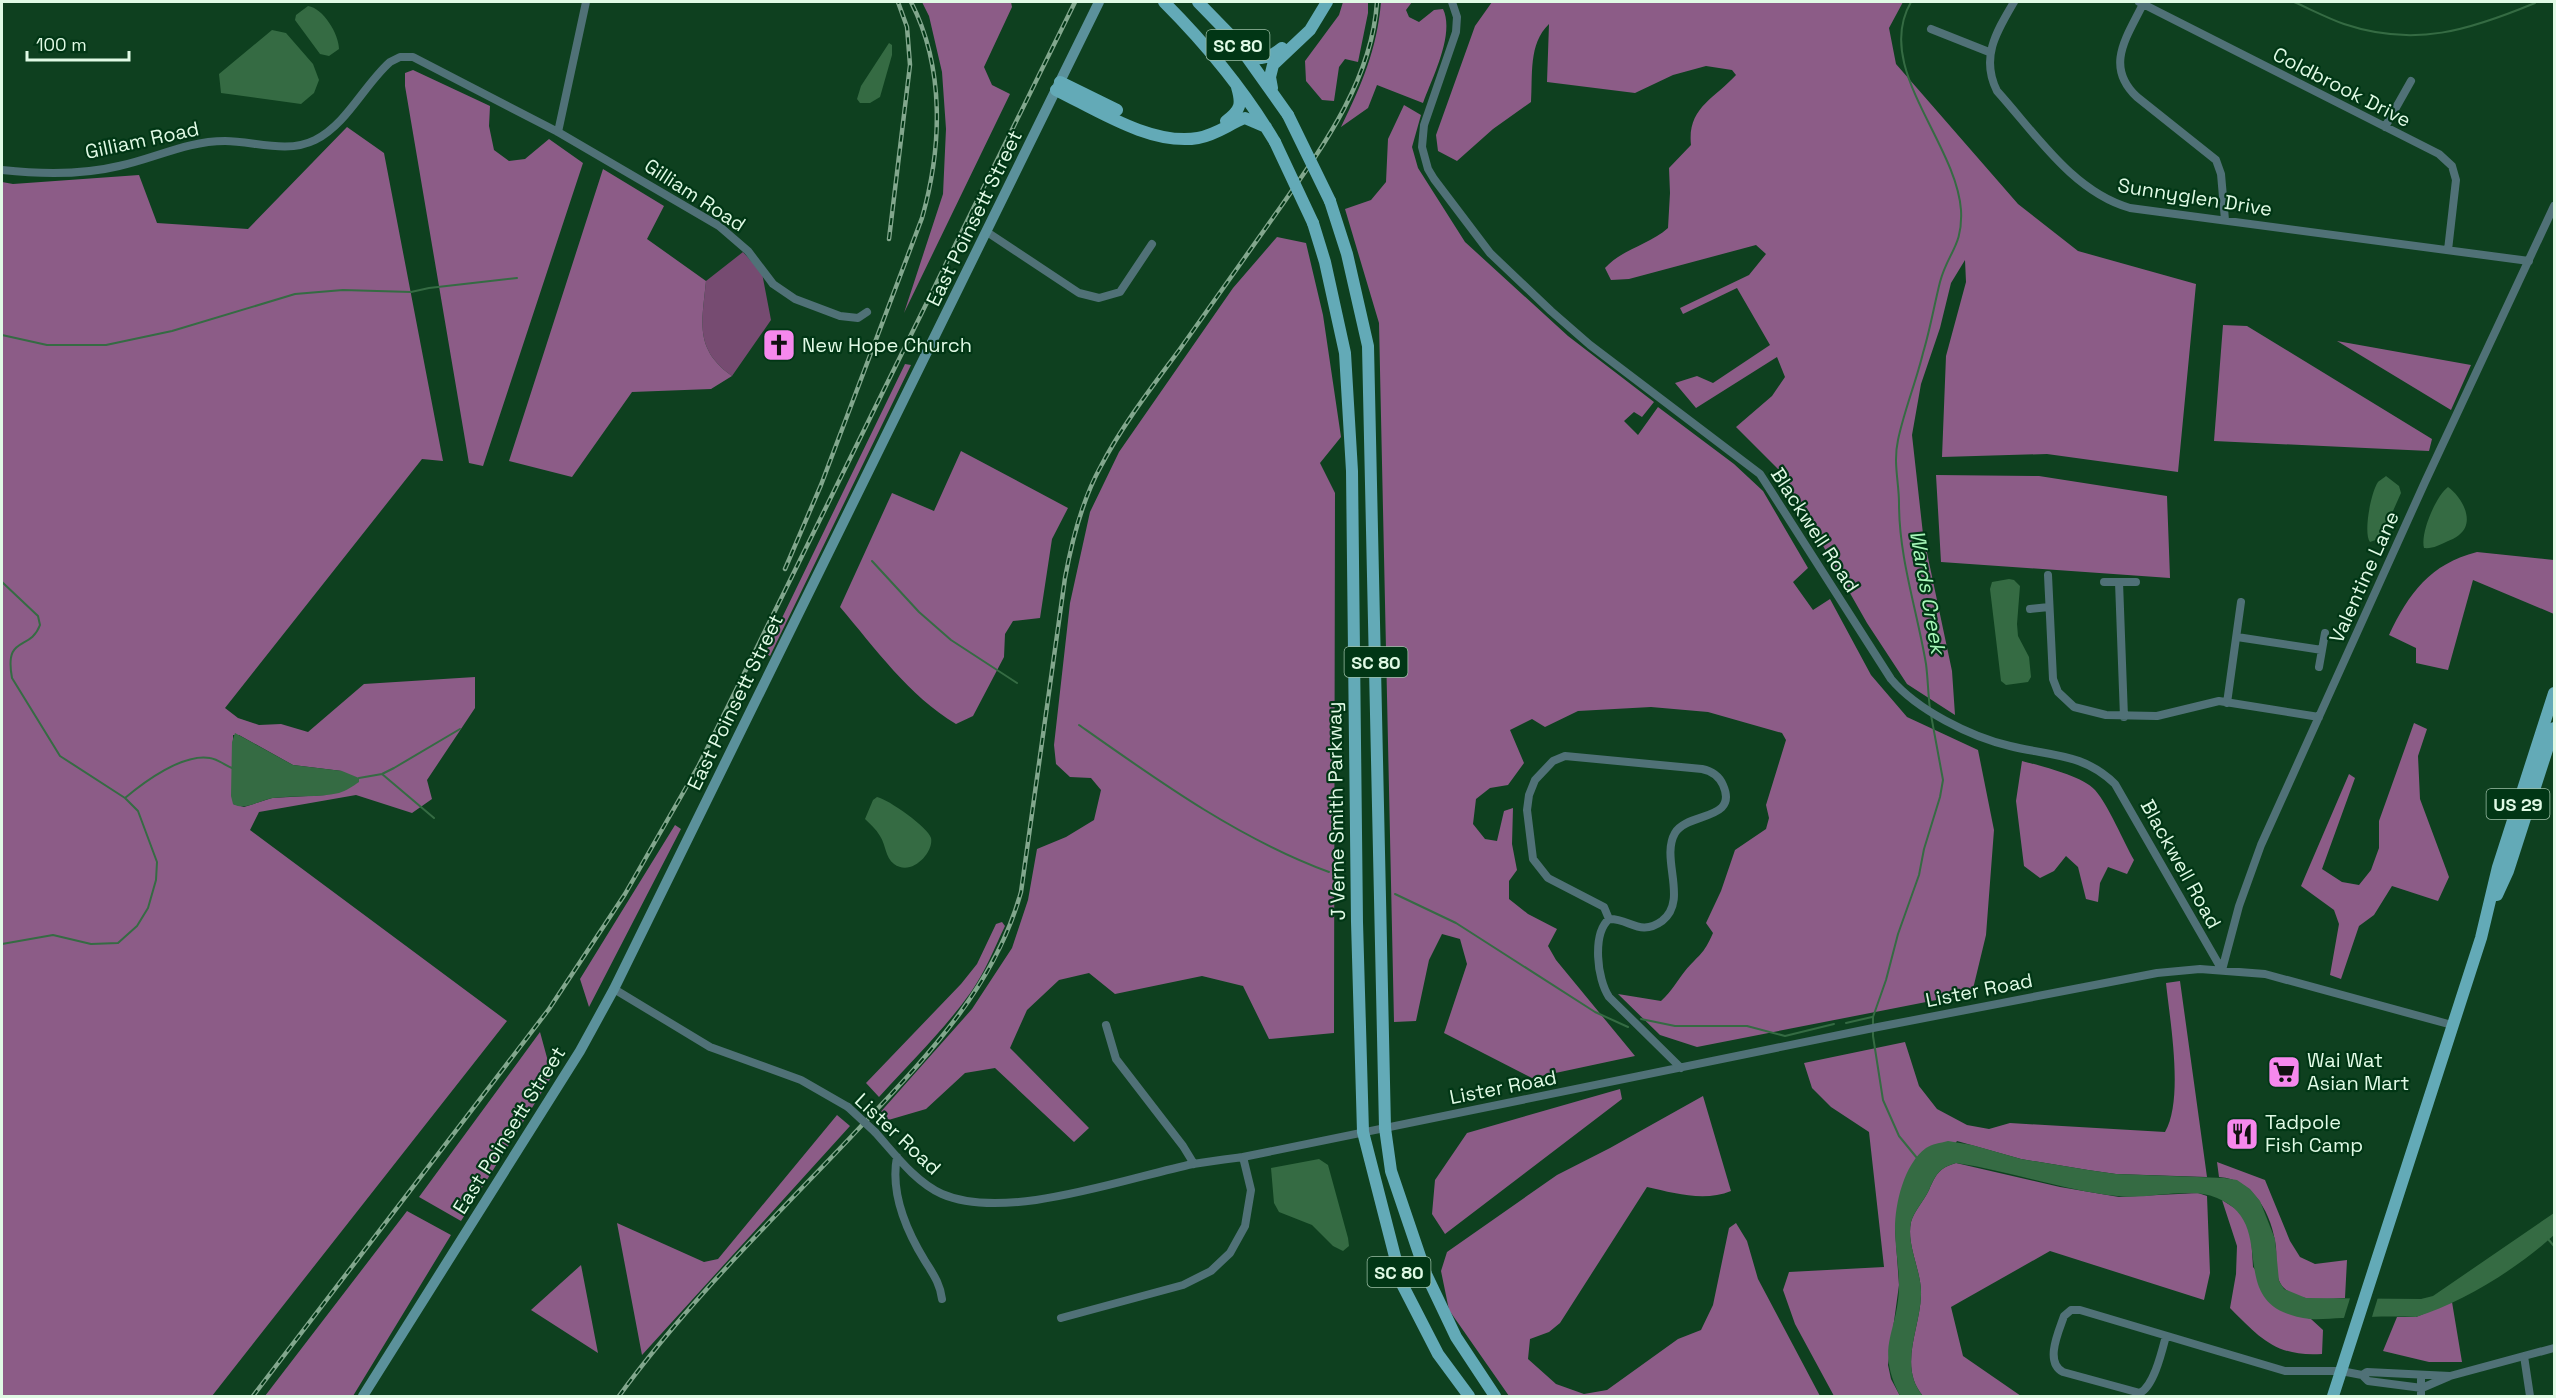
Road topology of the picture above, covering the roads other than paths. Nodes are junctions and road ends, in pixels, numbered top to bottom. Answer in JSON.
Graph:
{"nodes":[{"id":1,"x":586,"y":2,"type":"edge"},
{"id":2,"x":1099,"y":2,"type":"edge"},
{"id":3,"x":1164,"y":2,"type":"edge"},
{"id":4,"x":1198,"y":2,"type":"edge"},
{"id":5,"x":1321,"y":2,"type":"edge"},
{"id":6,"x":1327,"y":2,"type":"edge"},
{"id":7,"x":1452,"y":2,"type":"edge"},
{"id":8,"x":2014,"y":2,"type":"edge"},
{"id":9,"x":2141,"y":3,"type":"edge"},
{"id":10,"x":1931,"y":29,"type":"dead end"},
{"id":11,"x":1989,"y":52,"type":"junction"},
{"id":12,"x":1248,"y":58,"type":"junction"},
{"id":13,"x":2411,"y":81,"type":"dead end"},
{"id":14,"x":1058,"y":86,"type":"junction"},
{"id":15,"x":1237,"y":87,"type":"junction"},
{"id":16,"x":1273,"y":92,"type":"junction"},
{"id":17,"x":1266,"y":127,"type":"junction"},
{"id":18,"x":2385,"y":127,"type":"junction"},
{"id":19,"x":558,"y":132,"type":"junction"},
{"id":20,"x":2,"y":170,"type":"edge"},
{"id":21,"x":2554,"y":206,"type":"edge"},
{"id":22,"x":2225,"y":220,"type":"junction"},
{"id":23,"x":987,"y":232,"type":"junction"},
{"id":24,"x":1152,"y":244,"type":"dead end"},
{"id":25,"x":2448,"y":250,"type":"junction"},
{"id":26,"x":2529,"y":261,"type":"junction"},
{"id":27,"x":867,"y":312,"type":"dead end"},
{"id":28,"x":2048,"y":575,"type":"dead end"},
{"id":29,"x":2104,"y":582,"type":"dead end"},
{"id":30,"x":2119,"y":582,"type":"junction"},
{"id":31,"x":2136,"y":582,"type":"dead end"},
{"id":32,"x":2241,"y":602,"type":"dead end"},
{"id":33,"x":2049,"y":608,"type":"junction"},
{"id":34,"x":2030,"y":609,"type":"dead end"},
{"id":35,"x":2325,"y":633,"type":"dead end"},
{"id":36,"x":2237,"y":637,"type":"junction"},
{"id":37,"x":2322,"y":650,"type":"junction"},
{"id":38,"x":2319,"y":667,"type":"dead end"},
{"id":39,"x":2554,"y":693,"type":"edge"},
{"id":40,"x":2227,"y":703,"type":"junction"},
{"id":41,"x":2124,"y":717,"type":"junction"},
{"id":42,"x":2319,"y":717,"type":"junction"},
{"id":43,"x":2548,"y":735,"type":"edge"},
{"id":44,"x":1610,"y":919,"type":"junction"},
{"id":45,"x":2222,"y":970,"type":"junction"},
{"id":46,"x":614,"y":989,"type":"junction"},
{"id":47,"x":1106,"y":1025,"type":"dead end"},
{"id":48,"x":2452,"y":1025,"type":"junction"},
{"id":49,"x":1681,"y":1068,"type":"junction"},
{"id":50,"x":1385,"y":1128,"type":"junction"},
{"id":51,"x":1363,"y":1132,"type":"junction"},
{"id":52,"x":897,"y":1157,"type":"junction"},
{"id":53,"x":1243,"y":1157,"type":"junction"},
{"id":54,"x":1194,"y":1164,"type":"junction"},
{"id":55,"x":942,"y":1299,"type":"dead end"},
{"id":56,"x":1061,"y":1318,"type":"dead end"},
{"id":57,"x":2166,"y":1336,"type":"junction"},
{"id":58,"x":2554,"y":1348,"type":"edge"},
{"id":59,"x":2524,"y":1356,"type":"junction"},
{"id":60,"x":2342,"y":1371,"type":"junction"},
{"id":61,"x":2362,"y":1375,"type":"junction"},
{"id":62,"x":2421,"y":1376,"type":"junction"},
{"id":63,"x":2450,"y":1376,"type":"junction"},
{"id":64,"x":2421,"y":1392,"type":"edge"},
{"id":65,"x":363,"y":1396,"type":"edge"},
{"id":66,"x":1469,"y":1396,"type":"edge"},
{"id":67,"x":1495,"y":1396,"type":"edge"},
{"id":68,"x":2333,"y":1396,"type":"edge"},
{"id":69,"x":2530,"y":1396,"type":"edge"}],
"edges":[{"from":1,"to":19,"type":"street"},
{"from":2,"to":14,"type":"main road","name":"East Poinsett Street"},
{"from":3,"to":15,"type":"main road","name":"J Verne Smith Parkway","number":"SC 80"},
{"from":4,"to":12,"type":"main road","number":"SC 80"},
{"from":5,"to":12,"type":"main road"},
{"from":6,"to":16,"type":"main road"},
{"from":7,"to":45,"type":"street","name":"Blackwell Road"},
{"from":8,"to":11,"type":"street"},
{"from":9,"to":18,"type":"street","name":"Coldbrook Drive"},
{"from":9,"to":22,"type":"street"},
{"from":10,"to":11,"type":"street"},
{"from":11,"to":22,"type":"street","name":"Sunnyglen Drive"},
{"from":12,"to":16,"type":"main road","number":"SC 80"},
{"from":13,"to":18,"type":"street"},
{"from":14,"to":15,"type":"main road"},
{"from":14,"to":17,"type":"main road"},
{"from":14,"to":23,"type":"main road","name":"East Poinsett Street"},
{"from":15,"to":17,"type":"main road","name":"J Verne Smith Parkway","number":"SC 80"},
{"from":16,"to":50,"type":"main road","number":"SC 80","bridge":true},
{"from":17,"to":51,"type":"main road","name":"J Verne Smith Parkway","number":"SC 80","bridge":true},
{"from":18,"to":25,"type":"street","name":"Coldbrook Drive"},
{"from":19,"to":20,"type":"street","name":"Gilliam Road"},
{"from":19,"to":27,"type":"street","name":"Gilliam Road"},
{"from":21,"to":26,"type":"street","name":"Valentine Lane"},
{"from":22,"to":25,"type":"street","name":"Sunnyglen Drive"},
{"from":23,"to":24,"type":"street"},
{"from":23,"to":46,"type":"main road","name":"East Poinsett Street"},
{"from":25,"to":26,"type":"street","name":"Sunnyglen Drive"},
{"from":26,"to":42,"type":"street","name":"Valentine Lane"},
{"from":28,"to":33,"type":"street"},
{"from":29,"to":30,"type":"street"},
{"from":30,"to":31,"type":"street"},
{"from":30,"to":41,"type":"street"},
{"from":32,"to":36,"type":"street"},
{"from":33,"to":34,"type":"street"},
{"from":33,"to":41,"type":"street"},
{"from":35,"to":37,"type":"street"},
{"from":36,"to":37,"type":"street"},
{"from":36,"to":40,"type":"street"},
{"from":37,"to":38,"type":"street"},
{"from":39,"to":43,"type":"main road","number":"US 29"},
{"from":40,"to":41,"type":"street"},
{"from":40,"to":42,"type":"street"},
{"from":42,"to":45,"type":"street","name":"Valentine Lane"},
{"from":43,"to":48,"type":"main road","number":"US 29"},
{"from":44,"to":44,"type":"street"},
{"from":44,"to":49,"type":"street"},
{"from":45,"to":48,"type":"street","name":"Lister Road"},
{"from":45,"to":49,"type":"street","name":"Lister Road"},
{"from":46,"to":52,"type":"street","name":"Lister Road","bridge":true},
{"from":46,"to":65,"type":"main road","name":"East Poinsett Street"},
{"from":47,"to":54,"type":"street"},
{"from":48,"to":60,"type":"main road","number":"US 29"},
{"from":49,"to":50,"type":"street","name":"Lister Road"},
{"from":50,"to":51,"type":"street","name":"Lister Road"},
{"from":50,"to":67,"type":"main road","number":"SC 80"},
{"from":51,"to":53,"type":"street","name":"Lister Road"},
{"from":51,"to":66,"type":"main road","name":"J Verne Smith Parkway","number":"SC 80"},
{"from":52,"to":54,"type":"street","name":"Lister Road"},
{"from":52,"to":55,"type":"street"},
{"from":53,"to":54,"type":"street","name":"Lister Road"},
{"from":53,"to":56,"type":"street"},
{"from":57,"to":57,"type":"street"},
{"from":57,"to":60,"type":"street"},
{"from":58,"to":59,"type":"street"},
{"from":59,"to":63,"type":"street"},
{"from":59,"to":69,"type":"street"},
{"from":60,"to":61,"type":"street"},
{"from":60,"to":68,"type":"main road","number":"US 29"},
{"from":61,"to":62,"type":"street"},
{"from":61,"to":64,"type":"street"},
{"from":62,"to":63,"type":"street"},
{"from":62,"to":64,"type":"street"},
{"from":63,"to":64,"type":"street"}]}
